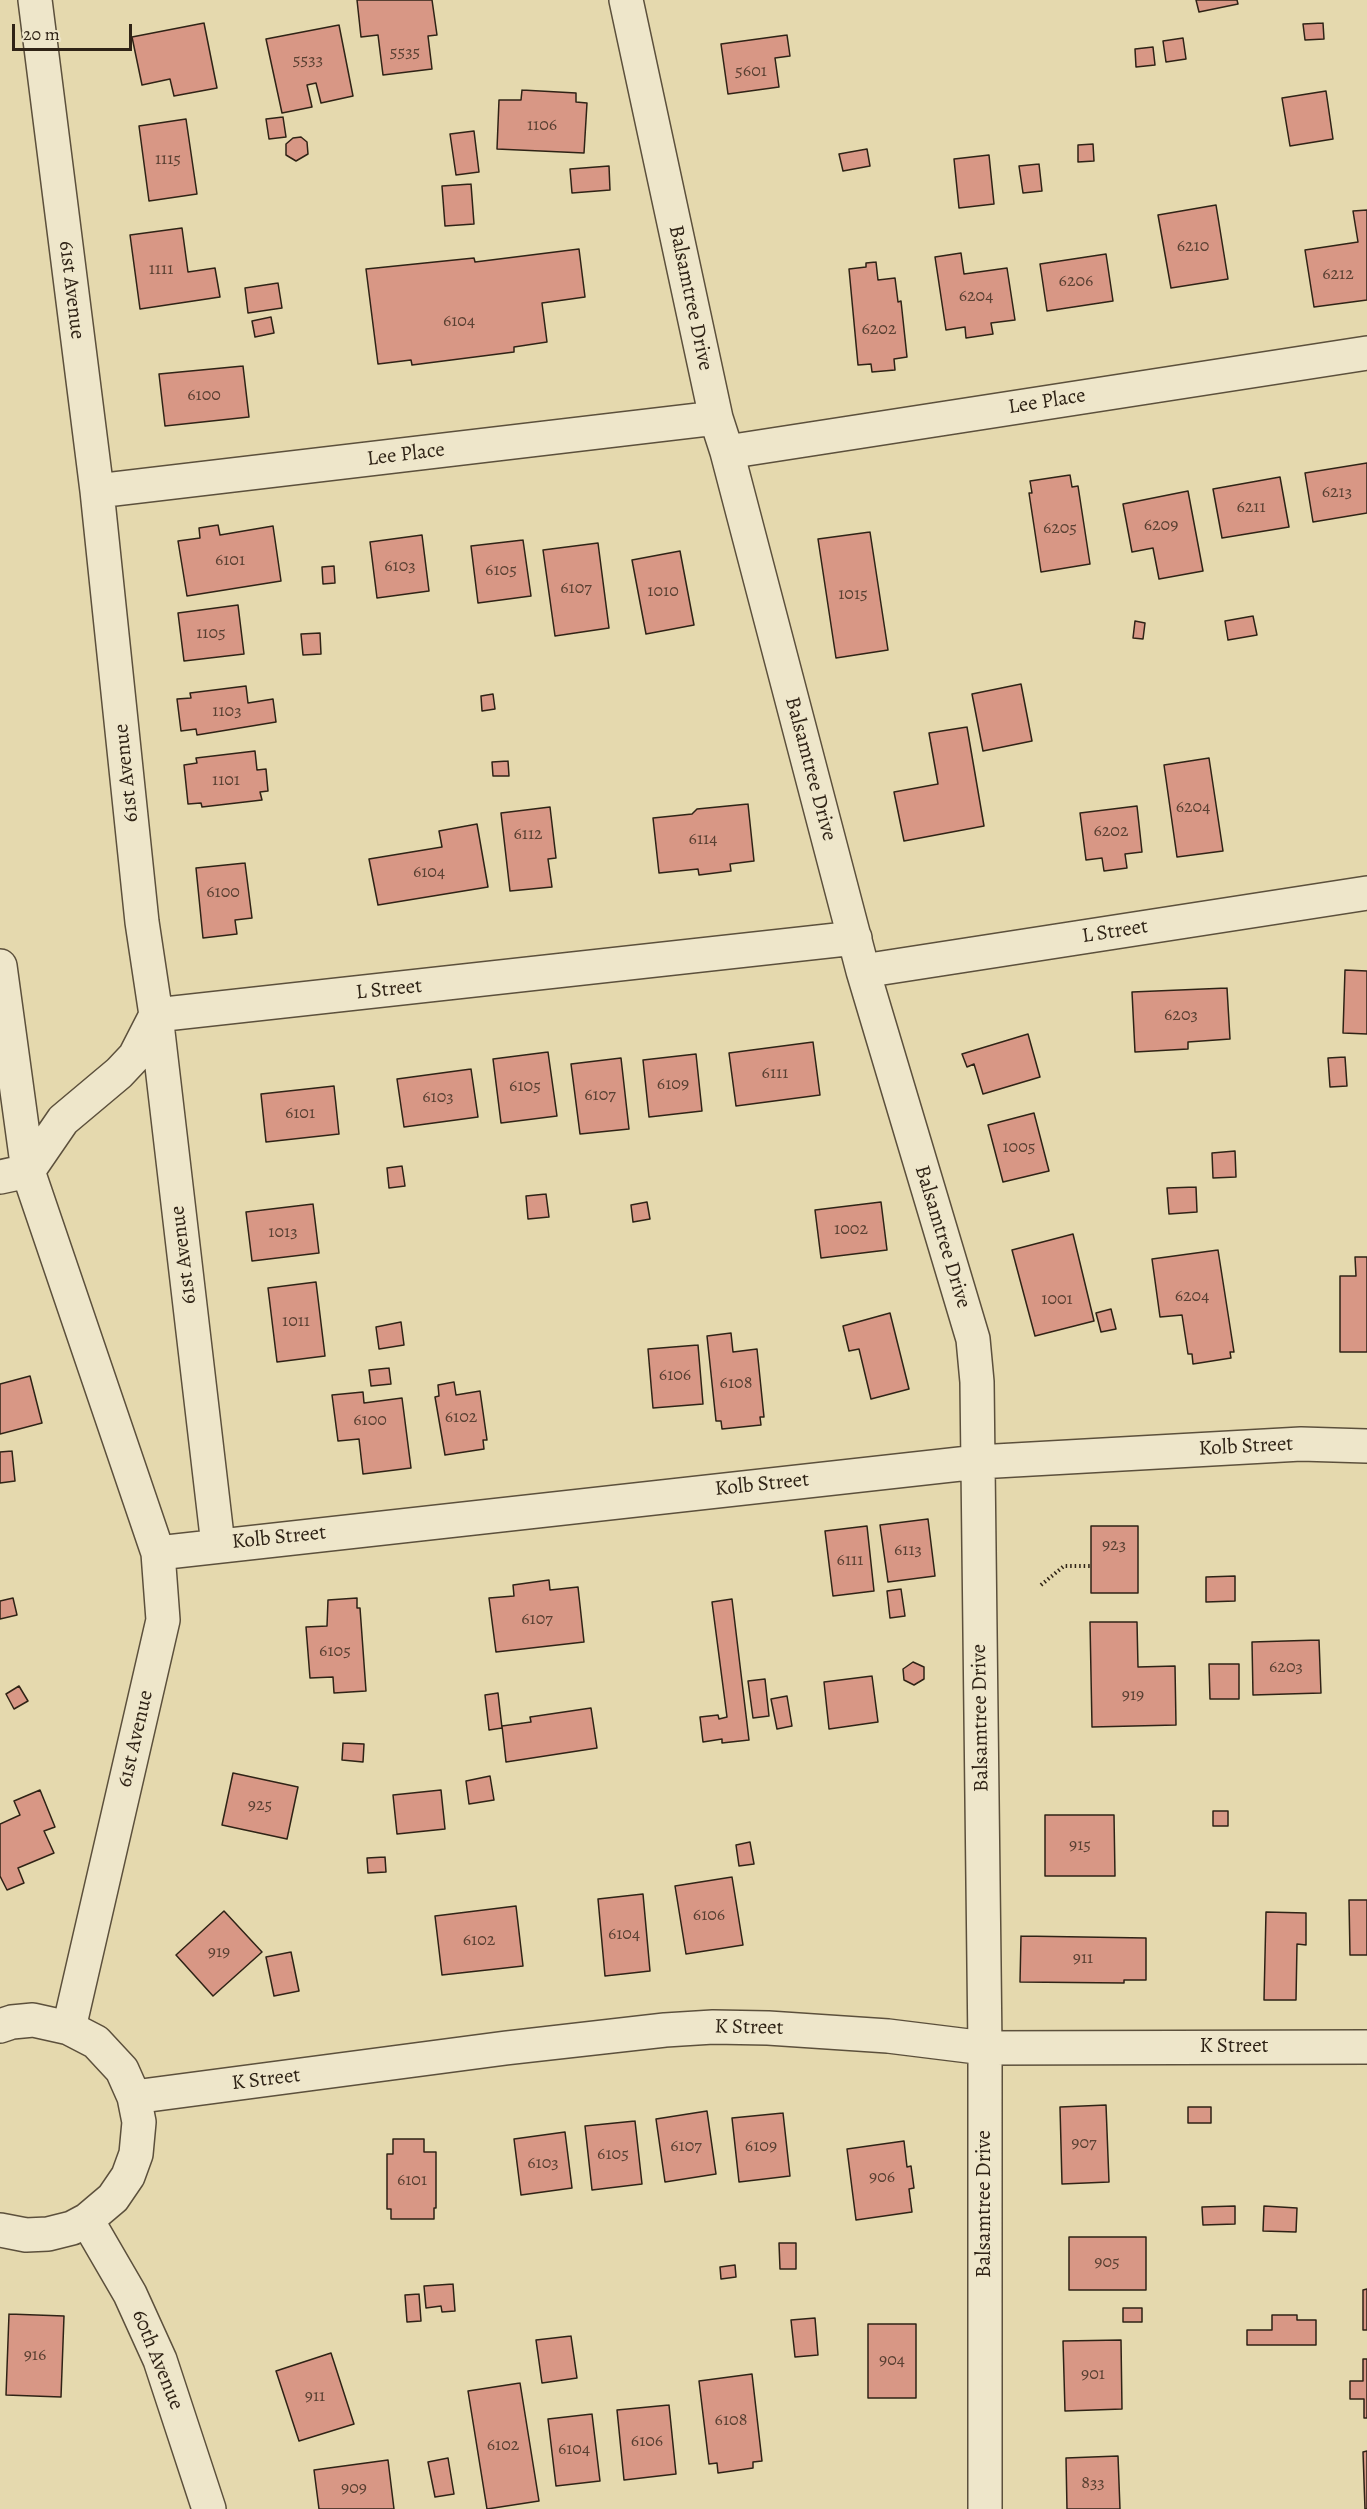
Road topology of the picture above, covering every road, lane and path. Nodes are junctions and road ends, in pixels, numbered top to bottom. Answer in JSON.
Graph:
{"nodes":[{"id":1,"x":35,"y":0,"type":"edge"},
{"id":2,"x":626,"y":0,"type":"edge"},
{"id":3,"x":1367,"y":353,"type":"edge"},
{"id":4,"x":716,"y":418,"type":"junction"},
{"id":5,"x":727,"y":452,"type":"junction"},
{"id":6,"x":97,"y":492,"type":"junction"},
{"id":7,"x":1367,"y":893,"type":"edge"},
{"id":8,"x":855,"y":938,"type":"junction"},
{"id":9,"x":0,"y":966,"type":"edge"},
{"id":10,"x":864,"y":971,"type":"junction"},
{"id":11,"x":156,"y":1015,"type":"junction"},
{"id":12,"x":14,"y":1174,"type":"edge"},
{"id":13,"x":1367,"y":1446,"type":"edge"},
{"id":14,"x":978,"y":1461,"type":"junction"},
{"id":15,"x":218,"y":1545,"type":"junction"},
{"id":16,"x":158,"y":1553,"type":"junction"},
{"id":17,"x":1091,"y":1566,"type":"dead end"},
{"id":18,"x":1041,"y":1585,"type":"dead end"},
{"id":19,"x":0,"y":2026,"type":"edge"},
{"id":20,"x":69,"y":2028,"type":"junction"},
{"id":21,"x":1367,"y":2047,"type":"edge"},
{"id":22,"x":985,"y":2048,"type":"junction"},
{"id":23,"x":134,"y":2097,"type":"junction"},
{"id":24,"x":87,"y":2220,"type":"junction"},
{"id":25,"x":0,"y":2230,"type":"edge"},
{"id":26,"x":209,"y":2509,"type":"edge"},
{"id":27,"x":985,"y":2509,"type":"edge"}],
"edges":[{"from":1,"to":6,"type":"street","name":"61st Avenue"},
{"from":2,"to":4,"type":"street","name":"Balsamtree Drive"},
{"from":3,"to":5,"type":"street","name":"Lee Place"},
{"from":4,"to":5,"type":"street","name":"Balsamtree Drive"},
{"from":4,"to":6,"type":"street","name":"Lee Place"},
{"from":5,"to":8,"type":"street","name":"Balsamtree Drive"},
{"from":6,"to":11,"type":"street","name":"61st Avenue"},
{"from":7,"to":10,"type":"street","name":"L Street"},
{"from":8,"to":10,"type":"street","name":"Balsamtree Drive"},
{"from":8,"to":11,"type":"street","name":"L Street"},
{"from":9,"to":12,"type":"street","name":"61st Avenue"},
{"from":10,"to":14,"type":"street","name":"Balsamtree Drive"},
{"from":11,"to":12,"type":"street"},
{"from":11,"to":15,"type":"street","name":"61st Avenue"},
{"from":12,"to":16,"type":"street","name":"61st Avenue"},
{"from":13,"to":14,"type":"street","name":"Kolb Street"},
{"from":14,"to":15,"type":"street","name":"Kolb Street"},
{"from":14,"to":22,"type":"street","name":"Balsamtree Drive"},
{"from":15,"to":16,"type":"street","name":"Kolb Street"},
{"from":16,"to":20,"type":"street","name":"61st Avenue"},
{"from":17,"to":18,"type":"path"},
{"from":19,"to":20,"type":"street"},
{"from":20,"to":23,"type":"street"},
{"from":21,"to":22,"type":"street","name":"K Street"},
{"from":22,"to":23,"type":"street","name":"K Street"},
{"from":22,"to":27,"type":"street","name":"Balsamtree Drive"},
{"from":23,"to":24,"type":"street"},
{"from":24,"to":25,"type":"street"},
{"from":24,"to":26,"type":"street","name":"60th Avenue"}]}
